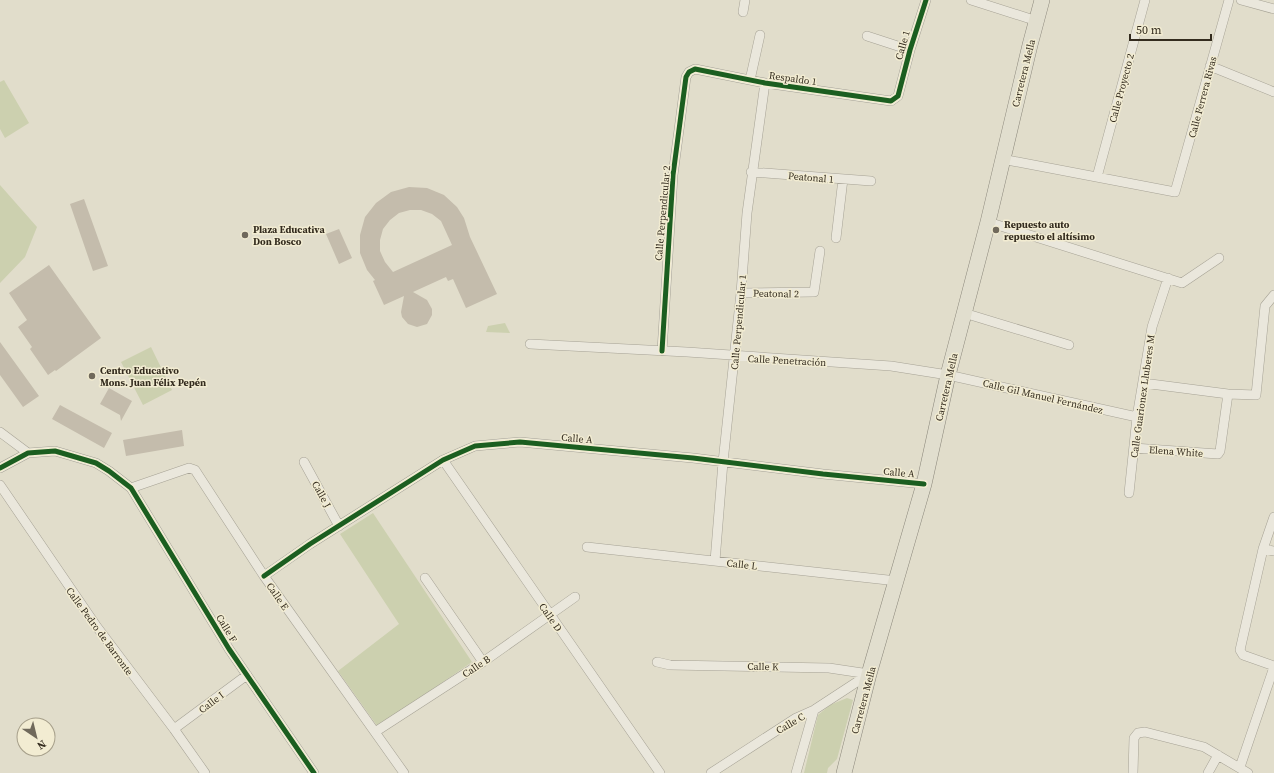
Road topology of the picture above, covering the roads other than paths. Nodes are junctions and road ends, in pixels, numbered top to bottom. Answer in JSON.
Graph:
{"nodes":[{"id":1,"x":745,"y":0,"type":"edge"},
{"id":2,"x":926,"y":0,"type":"edge"},
{"id":3,"x":971,"y":0,"type":"edge"},
{"id":4,"x":1042,"y":0,"type":"edge"},
{"id":5,"x":1144,"y":0,"type":"edge"},
{"id":6,"x":1228,"y":0,"type":"edge"},
{"id":7,"x":1241,"y":0,"type":"edge"},
{"id":8,"x":1274,"y":8,"type":"edge"},
{"id":9,"x":743,"y":12,"type":"dead end"},
{"id":10,"x":1037,"y":22,"type":"junction"},
{"id":11,"x":760,"y":35,"type":"dead end"},
{"id":12,"x":867,"y":36,"type":"dead end"},
{"id":13,"x":910,"y":50,"type":"junction"},
{"id":14,"x":1210,"y":66,"type":"junction"},
{"id":15,"x":686,"y":76,"type":"joint"},
{"id":16,"x":750,"y":80,"type":"junction"},
{"id":17,"x":765,"y":83,"type":"junction"},
{"id":18,"x":1274,"y":92,"type":"edge"},
{"id":19,"x":898,"y":96,"type":"joint"},
{"id":20,"x":1002,"y":159,"type":"junction"},
{"id":21,"x":751,"y":172,"type":"junction"},
{"id":22,"x":1097,"y":177,"type":"junction"},
{"id":23,"x":843,"y":179,"type":"junction"},
{"id":24,"x":871,"y":181,"type":"dead end"},
{"id":25,"x":988,"y":222,"type":"junction"},
{"id":26,"x":836,"y":238,"type":"dead end"},
{"id":27,"x":820,"y":251,"type":"dead end"},
{"id":28,"x":1219,"y":258,"type":"dead end"},
{"id":29,"x":1168,"y":278,"type":"junction"},
{"id":30,"x":741,"y":293,"type":"junction"},
{"id":31,"x":1274,"y":295,"type":"edge"},
{"id":32,"x":964,"y":313,"type":"junction"},
{"id":33,"x":530,"y":344,"type":"dead end"},
{"id":34,"x":1069,"y":344,"type":"dead end"},
{"id":35,"x":662,"y":351,"type":"junction"},
{"id":36,"x":735,"y":357,"type":"junction"},
{"id":37,"x":948,"y":375,"type":"junction"},
{"id":38,"x":1143,"y":383,"type":"junction"},
{"id":39,"x":1228,"y":394,"type":"junction"},
{"id":40,"x":1137,"y":417,"type":"junction"},
{"id":41,"x":0,"y":432,"type":"edge"},
{"id":42,"x":1134,"y":448,"type":"junction"},
{"id":43,"x":28,"y":453,"type":"junction"},
{"id":44,"x":443,"y":460,"type":"junction"},
{"id":45,"x":304,"y":462,"type":"dead end"},
{"id":46,"x":723,"y":462,"type":"junction"},
{"id":47,"x":0,"y":468,"type":"edge"},
{"id":48,"x":924,"y":484,"type":"junction"},
{"id":49,"x":0,"y":485,"type":"edge"},
{"id":50,"x":131,"y":488,"type":"junction"},
{"id":51,"x":1130,"y":493,"type":"dead end"},
{"id":52,"x":1274,"y":517,"type":"edge"},
{"id":53,"x":340,"y":526,"type":"junction"},
{"id":54,"x":587,"y":547,"type":"dead end"},
{"id":55,"x":1263,"y":549,"type":"junction"},
{"id":56,"x":1274,"y":551,"type":"edge"},
{"id":57,"x":715,"y":561,"type":"junction"},
{"id":58,"x":264,"y":576,"type":"junction"},
{"id":59,"x":425,"y":578,"type":"dead end"},
{"id":60,"x":897,"y":581,"type":"junction"},
{"id":61,"x":575,"y":597,"type":"dead end"},
{"id":62,"x":550,"y":615,"type":"junction"},
{"id":63,"x":483,"y":662,"type":"junction"},
{"id":64,"x":657,"y":662,"type":"dead end"},
{"id":65,"x":1274,"y":667,"type":"edge"},
{"id":66,"x":869,"y":674,"type":"junction"},
{"id":67,"x":247,"y":675,"type":"junction"},
{"id":68,"x":814,"y":710,"type":"junction"},
{"id":69,"x":174,"y":729,"type":"junction"},
{"id":70,"x":375,"y":732,"type":"junction"},
{"id":71,"x":1218,"y":755,"type":"junction"},
{"id":72,"x":1240,"y":767,"type":"junction"},
{"id":73,"x":205,"y":773,"type":"edge"},
{"id":74,"x":314,"y":773,"type":"edge"},
{"id":75,"x":404,"y":773,"type":"edge"},
{"id":76,"x":660,"y":773,"type":"edge"},
{"id":77,"x":711,"y":773,"type":"edge"},
{"id":78,"x":796,"y":773,"type":"edge"},
{"id":79,"x":844,"y":773,"type":"edge"},
{"id":80,"x":1133,"y":773,"type":"edge"},
{"id":81,"x":1208,"y":773,"type":"edge"},
{"id":82,"x":1248,"y":773,"type":"edge"}],
"edges":[{"from":1,"to":9,"type":"street"},
{"from":2,"to":13,"type":"street","name":"Calle 1"},
{"from":3,"to":10,"type":"street"},
{"from":4,"to":10,"type":"main road","name":"Carretera Mella"},
{"from":5,"to":22,"type":"street","name":"Calle Proyecto 2"},
{"from":6,"to":14,"type":"street","name":"Calle Ferrera Rivas"},
{"from":7,"to":8,"type":"street"},
{"from":10,"to":20,"type":"main road","name":"Carretera Mella"},
{"from":11,"to":16,"type":"street"},
{"from":12,"to":13,"type":"street"},
{"from":13,"to":19,"type":"street","name":"Calle 1"},
{"from":14,"to":18,"type":"street"},
{"from":14,"to":22,"type":"street","name":"Calle Ferrera Rivas"},
{"from":15,"to":16,"type":"street","name":"Respaldo 1"},
{"from":15,"to":35,"type":"street","name":"Calle Perpendicular 2"},
{"from":16,"to":17,"type":"street","name":"Respaldo 1"},
{"from":17,"to":19,"type":"street","name":"Respaldo 1"},
{"from":17,"to":21,"type":"street","name":"Calle Perpendicular 1"},
{"from":20,"to":22,"type":"street"},
{"from":20,"to":25,"type":"main road","name":"Carretera Mella"},
{"from":21,"to":23,"type":"street","name":"Peatonal 1"},
{"from":21,"to":30,"type":"street","name":"Calle Perpendicular 1"},
{"from":23,"to":24,"type":"street","name":"Peatonal 1"},
{"from":23,"to":26,"type":"street"},
{"from":25,"to":29,"type":"street"},
{"from":25,"to":32,"type":"main road","name":"Carretera Mella"},
{"from":27,"to":30,"type":"street","name":"Peatonal 2"},
{"from":28,"to":29,"type":"street"},
{"from":29,"to":38,"type":"street","name":"Calle Guarionex Lluberes M"},
{"from":30,"to":36,"type":"street","name":"Calle Perpendicular 1"},
{"from":31,"to":39,"type":"street"},
{"from":32,"to":34,"type":"street"},
{"from":32,"to":37,"type":"main road","name":"Carretera Mella"},
{"from":33,"to":35,"type":"street","name":"Calle Penetración"},
{"from":35,"to":36,"type":"street","name":"Calle Penetración"},
{"from":36,"to":37,"type":"street","name":"Calle Penetración"},
{"from":36,"to":46,"type":"street","name":"Calle Perpendicular 1"},
{"from":37,"to":40,"type":"street","name":"Calle Gil Manuel Fernández"},
{"from":37,"to":48,"type":"main road","name":"Carretera Mella"},
{"from":38,"to":39,"type":"street"},
{"from":38,"to":40,"type":"street","name":"Calle Guarionex Lluberes M"},
{"from":39,"to":42,"type":"street","name":"Elena White"},
{"from":40,"to":42,"type":"street","name":"Calle Guarionex Lluberes M"},
{"from":41,"to":43,"type":"street"},
{"from":42,"to":51,"type":"street","name":"Calle Guarionex Lluberes M"},
{"from":43,"to":47,"type":"street"},
{"from":43,"to":50,"type":"street","name":"Calle F"},
{"from":44,"to":46,"type":"street","name":"Calle A"},
{"from":44,"to":53,"type":"street","name":"Calle A"},
{"from":44,"to":62,"type":"street","name":"Calle D"},
{"from":45,"to":53,"type":"street","name":"Calle J"},
{"from":46,"to":48,"type":"street","name":"Calle A"},
{"from":46,"to":57,"type":"street","name":"Calle Perpendicular 1"},
{"from":48,"to":60,"type":"main road","name":"Carretera Mella"},
{"from":49,"to":69,"type":"street","name":"Calle Pedro de Barronte"},
{"from":50,"to":58,"type":"street","name":"Calle E"},
{"from":50,"to":67,"type":"street","name":"Calle F"},
{"from":52,"to":55,"type":"street"},
{"from":53,"to":58,"type":"street","name":"Calle A"},
{"from":54,"to":57,"type":"street","name":"Calle L"},
{"from":55,"to":56,"type":"street"},
{"from":55,"to":65,"type":"street"},
{"from":57,"to":60,"type":"street","name":"Calle L"},
{"from":58,"to":70,"type":"street","name":"Calle E"},
{"from":59,"to":63,"type":"street"},
{"from":60,"to":66,"type":"main road","name":"Carretera Mella"},
{"from":61,"to":62,"type":"street","name":"Calle B"},
{"from":62,"to":63,"type":"street","name":"Calle B"},
{"from":62,"to":76,"type":"street","name":"Calle D"},
{"from":63,"to":70,"type":"street","name":"Calle B"},
{"from":64,"to":66,"type":"street","name":"Calle K"},
{"from":65,"to":72,"type":"street"},
{"from":66,"to":68,"type":"street","name":"Calle C"},
{"from":66,"to":79,"type":"main road","name":"Carretera Mella"},
{"from":67,"to":69,"type":"street","name":"Calle I"},
{"from":67,"to":74,"type":"street","name":"Calle F"},
{"from":68,"to":77,"type":"street","name":"Calle C"},
{"from":68,"to":78,"type":"street"},
{"from":69,"to":73,"type":"street","name":"Calle Pedro de Barronte"},
{"from":70,"to":75,"type":"street","name":"Calle E"},
{"from":71,"to":72,"type":"street"},
{"from":71,"to":80,"type":"street"},
{"from":71,"to":81,"type":"street"},
{"from":72,"to":82,"type":"street"}]}
